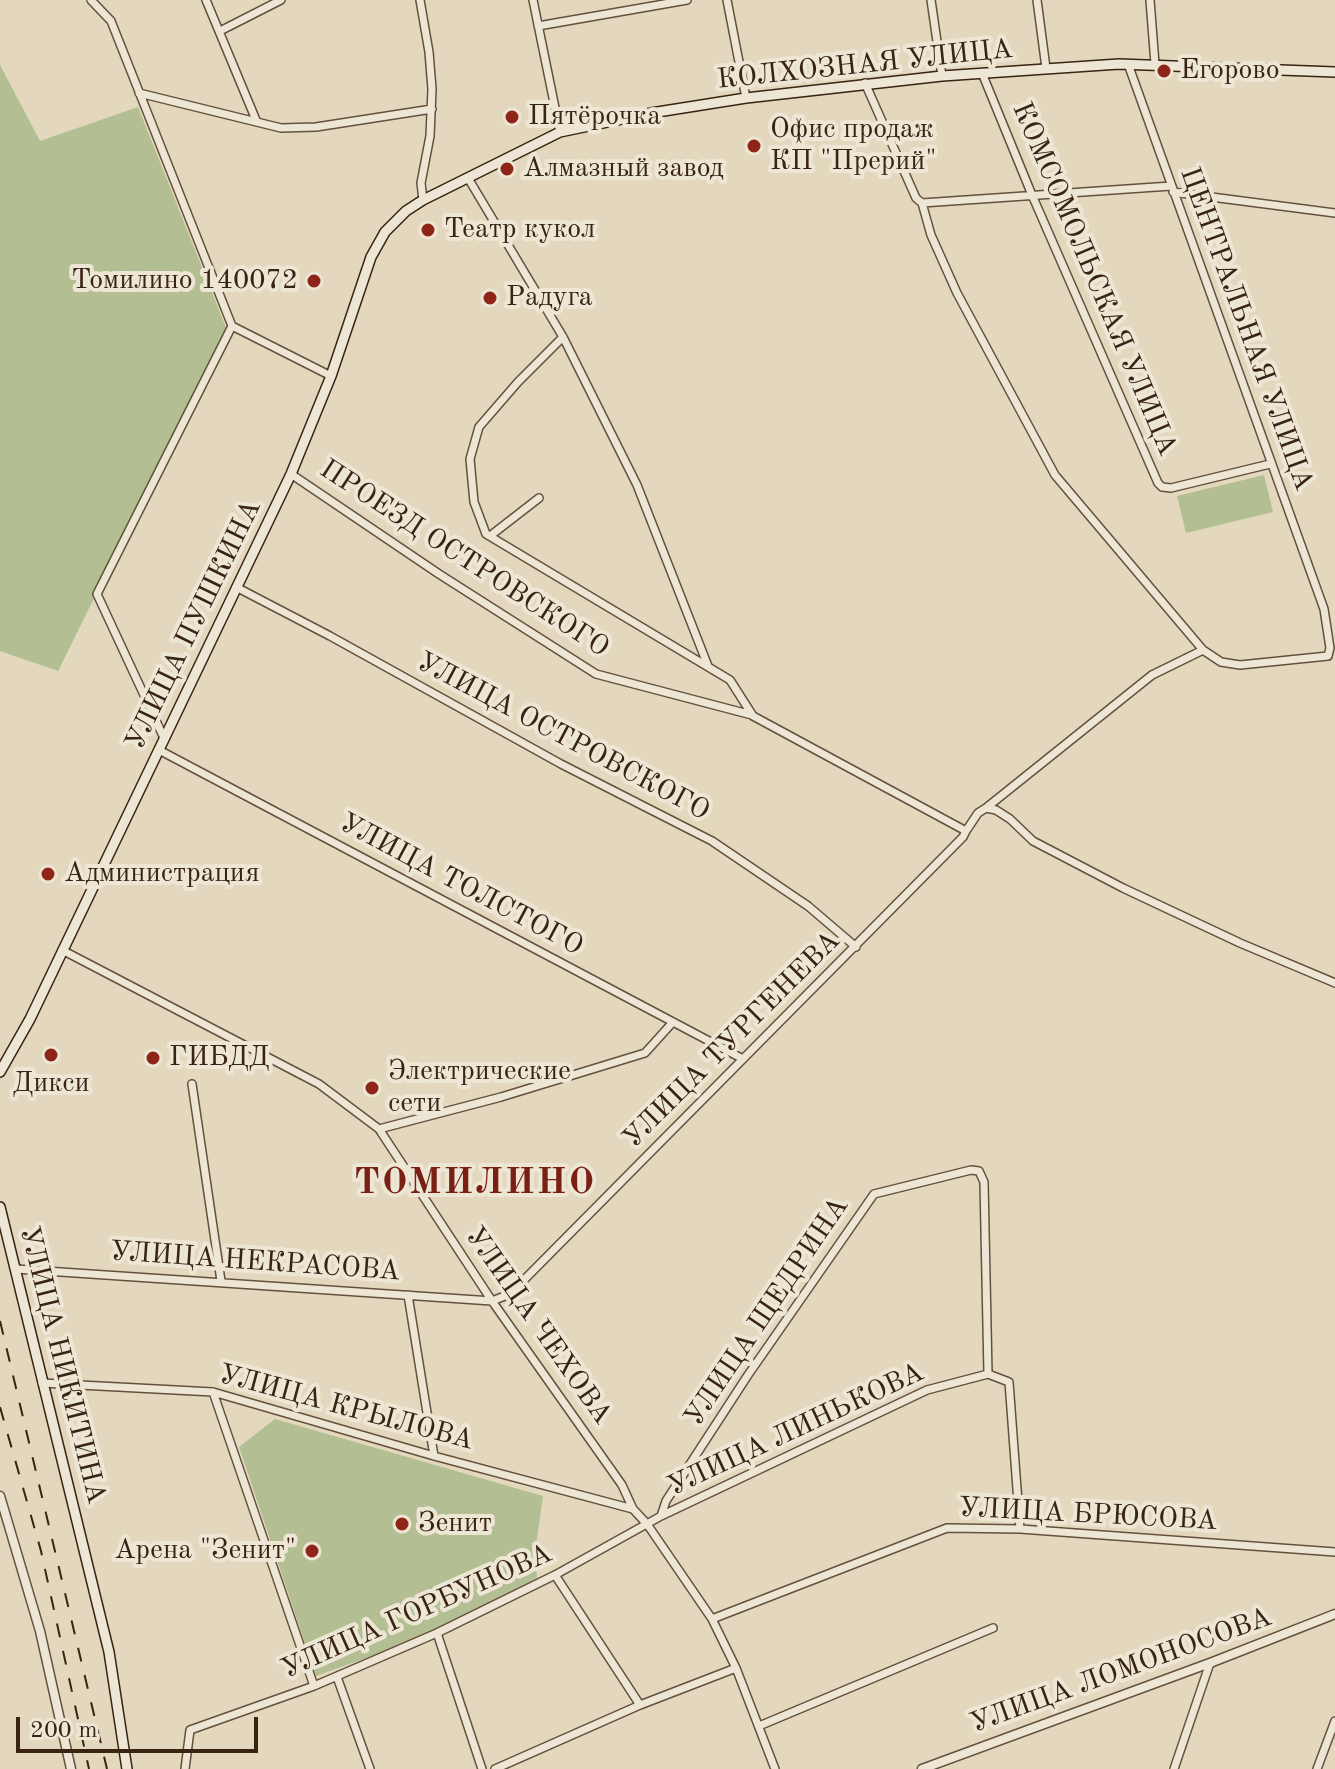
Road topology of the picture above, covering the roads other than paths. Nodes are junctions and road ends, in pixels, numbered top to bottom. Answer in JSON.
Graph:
{"nodes":[{"id":1,"x":91,"y":0,"type":"edge"},
{"id":2,"x":206,"y":0,"type":"edge"},
{"id":3,"x":281,"y":0,"type":"edge"},
{"id":4,"x":420,"y":0,"type":"edge"},
{"id":5,"x":533,"y":0,"type":"edge"},
{"id":6,"x":687,"y":0,"type":"edge"},
{"id":7,"x":727,"y":0,"type":"edge"},
{"id":8,"x":931,"y":0,"type":"edge"},
{"id":9,"x":1037,"y":0,"type":"edge"},
{"id":10,"x":1150,"y":0,"type":"edge"},
{"id":11,"x":538,"y":26,"type":"junction"},
{"id":12,"x":220,"y":31,"type":"junction"},
{"id":13,"x":1128,"y":64,"type":"junction"},
{"id":14,"x":1155,"y":64,"type":"junction"},
{"id":15,"x":1046,"y":68,"type":"junction"},
{"id":16,"x":1335,"y":72,"type":"edge"},
{"id":17,"x":982,"y":73,"type":"junction"},
{"id":18,"x":942,"y":76,"type":"junction"},
{"id":19,"x":865,"y":83,"type":"junction"},
{"id":20,"x":139,"y":93,"type":"junction"},
{"id":21,"x":746,"y":98,"type":"junction"},
{"id":22,"x":432,"y":109,"type":"junction"},
{"id":23,"x":256,"y":120,"type":"junction"},
{"id":24,"x":560,"y":132,"type":"junction"},
{"id":25,"x":468,"y":178,"type":"junction"},
{"id":26,"x":1172,"y":189,"type":"junction"},
{"id":27,"x":1032,"y":195,"type":"junction"},
{"id":28,"x":420,"y":202,"type":"junction"},
{"id":29,"x":922,"y":203,"type":"junction"},
{"id":30,"x":1335,"y":213,"type":"edge"},
{"id":31,"x":232,"y":326,"type":"junction"},
{"id":32,"x":563,"y":337,"type":"junction"},
{"id":33,"x":331,"y":376,"type":"junction"},
{"id":34,"x":1270,"y":464,"type":"junction"},
{"id":35,"x":291,"y":474,"type":"junction"},
{"id":36,"x":539,"y":498,"type":"dead end"},
{"id":37,"x":490,"y":536,"type":"junction"},
{"id":38,"x":236,"y":587,"type":"junction"},
{"id":39,"x":1203,"y":650,"type":"junction"},
{"id":40,"x":1331,"y":651,"type":"edge"},
{"id":41,"x":708,"y":666,"type":"junction"},
{"id":42,"x":753,"y":716,"type":"junction"},
{"id":43,"x":164,"y":738,"type":"junction"},
{"id":44,"x":159,"y":750,"type":"junction"},
{"id":45,"x":986,"y":808,"type":"junction"},
{"id":46,"x":965,"y":834,"type":"junction"},
{"id":47,"x":856,"y":947,"type":"junction"},
{"id":48,"x":62,"y":950,"type":"junction"},
{"id":49,"x":1335,"y":983,"type":"edge"},
{"id":50,"x":673,"y":1022,"type":"junction"},
{"id":51,"x":743,"y":1059,"type":"junction"},
{"id":52,"x":1,"y":1069,"type":"edge"},
{"id":53,"x":192,"y":1084,"type":"dead end"},
{"id":54,"x":379,"y":1129,"type":"junction"},
{"id":55,"x":0,"y":1207,"type":"edge"},
{"id":56,"x":16,"y":1269,"type":"junction"},
{"id":57,"x":221,"y":1281,"type":"junction"},
{"id":58,"x":408,"y":1295,"type":"junction"},
{"id":59,"x":492,"y":1301,"type":"junction"},
{"id":60,"x":988,"y":1374,"type":"junction"},
{"id":61,"x":42,"y":1383,"type":"junction"},
{"id":62,"x":213,"y":1392,"type":"junction"},
{"id":63,"x":434,"y":1456,"type":"junction"},
{"id":64,"x":0,"y":1496,"type":"edge"},
{"id":65,"x":633,"y":1509,"type":"junction"},
{"id":66,"x":661,"y":1516,"type":"junction"},
{"id":67,"x":647,"y":1524,"type":"junction"},
{"id":68,"x":1020,"y":1529,"type":"junction"},
{"id":69,"x":1335,"y":1552,"type":"edge"},
{"id":70,"x":555,"y":1575,"type":"junction"},
{"id":71,"x":1335,"y":1614,"type":"edge"},
{"id":72,"x":712,"y":1619,"type":"junction"},
{"id":73,"x":993,"y":1628,"type":"dead end"},
{"id":74,"x":437,"y":1633,"type":"junction"},
{"id":75,"x":1210,"y":1663,"type":"junction"},
{"id":76,"x":736,"y":1668,"type":"junction"},
{"id":77,"x":337,"y":1677,"type":"junction"},
{"id":78,"x":314,"y":1686,"type":"junction"},
{"id":79,"x":640,"y":1705,"type":"junction"},
{"id":80,"x":1335,"y":1721,"type":"edge"},
{"id":81,"x":759,"y":1726,"type":"junction"},
{"id":82,"x":71,"y":1769,"type":"edge"},
{"id":83,"x":127,"y":1769,"type":"edge"},
{"id":84,"x":185,"y":1769,"type":"edge"},
{"id":85,"x":370,"y":1769,"type":"edge"},
{"id":86,"x":482,"y":1769,"type":"edge"},
{"id":87,"x":495,"y":1769,"type":"edge"},
{"id":88,"x":775,"y":1769,"type":"edge"},
{"id":89,"x":922,"y":1769,"type":"edge"},
{"id":90,"x":1174,"y":1769,"type":"edge"},
{"id":91,"x":1317,"y":1769,"type":"edge"}],
"edges":[{"from":1,"to":20,"type":"street"},
{"from":2,"to":12,"type":"street"},
{"from":3,"to":12,"type":"street"},
{"from":4,"to":22,"type":"street"},
{"from":5,"to":11,"type":"street"},
{"from":6,"to":11,"type":"street"},
{"from":7,"to":21,"type":"street"},
{"from":8,"to":18,"type":"street"},
{"from":9,"to":15,"type":"street"},
{"from":10,"to":14,"type":"street"},
{"from":11,"to":24,"type":"street"},
{"from":12,"to":23,"type":"street"},
{"from":13,"to":14,"type":"main road","name":"КОЛХОЗНАЯ УЛИЦА"},
{"from":13,"to":15,"type":"main road","name":"КОЛХОЗНАЯ УЛИЦА"},
{"from":13,"to":26,"type":"street","name":"ЦЕНТРАЛЬНАЯ УЛИЦА"},
{"from":14,"to":16,"type":"main road","name":"КОЛХОЗНАЯ УЛИЦА"},
{"from":15,"to":17,"type":"main road","name":"КОЛХОЗНАЯ УЛИЦА"},
{"from":17,"to":18,"type":"main road","name":"КОЛХОЗНАЯ УЛИЦА"},
{"from":17,"to":27,"type":"street","name":"КОМСОМОЛЬСКАЯ УЛИЦА"},
{"from":18,"to":19,"type":"main road","name":"КОЛХОЗНАЯ УЛИЦА"},
{"from":19,"to":21,"type":"main road","name":"КОЛХОЗНАЯ УЛИЦА"},
{"from":19,"to":29,"type":"street"},
{"from":20,"to":23,"type":"street"},
{"from":20,"to":31,"type":"street"},
{"from":21,"to":24,"type":"main road","name":"КОЛХОЗНАЯ УЛИЦА"},
{"from":22,"to":23,"type":"street"},
{"from":22,"to":28,"type":"street"},
{"from":24,"to":25,"type":"main road","name":"КОЛХОЗНАЯ УЛИЦА"},
{"from":25,"to":28,"type":"main road","name":"КОЛХОЗНАЯ УЛИЦА"},
{"from":25,"to":32,"type":"street"},
{"from":26,"to":27,"type":"street"},
{"from":26,"to":30,"type":"street"},
{"from":26,"to":34,"type":"street","name":"ЦЕНТРАЛЬНАЯ УЛИЦА"},
{"from":27,"to":29,"type":"street"},
{"from":27,"to":34,"type":"street","name":"КОМСОМОЛЬСКАЯ УЛИЦА"},
{"from":28,"to":33,"type":"main road","name":"УЛИЦА ПУШКИНА"},
{"from":29,"to":39,"type":"street"},
{"from":31,"to":33,"type":"street"},
{"from":31,"to":43,"type":"street"},
{"from":32,"to":37,"type":"street"},
{"from":32,"to":41,"type":"street"},
{"from":33,"to":35,"type":"main road","name":"УЛИЦА ПУШКИНА"},
{"from":34,"to":40,"type":"street","name":"ЦЕНТРАЛЬНАЯ УЛИЦА"},
{"from":35,"to":38,"type":"main road","name":"УЛИЦА ПУШКИНА"},
{"from":35,"to":42,"type":"street","name":"ПРОЕЗД ОСТРОВСКОГО"},
{"from":36,"to":37,"type":"street"},
{"from":37,"to":41,"type":"street"},
{"from":38,"to":43,"type":"main road","name":"УЛИЦА ПУШКИНА"},
{"from":38,"to":47,"type":"street","name":"УЛИЦА ОСТРОВСКОГО"},
{"from":39,"to":40,"type":"street"},
{"from":39,"to":45,"type":"street","name":"УЛИЦА ТУРГЕНЕВА"},
{"from":41,"to":42,"type":"street"},
{"from":42,"to":46,"type":"street","name":"ПРОЕЗД ОСТРОВСКОГО"},
{"from":43,"to":44,"type":"main road","name":"УЛИЦА ПУШКИНА"},
{"from":44,"to":48,"type":"main road","name":"УЛИЦА ПУШКИНА"},
{"from":44,"to":50,"type":"street","name":"УЛИЦА ТОЛСТОГО"},
{"from":45,"to":46,"type":"street","name":"УЛИЦА ТУРГЕНЕВА"},
{"from":45,"to":49,"type":"street"},
{"from":46,"to":47,"type":"street","name":"УЛИЦА ТУРГЕНЕВА"},
{"from":47,"to":51,"type":"street","name":"УЛИЦА ТУРГЕНЕВА"},
{"from":48,"to":52,"type":"main road","name":"УЛИЦА ПУШКИНА"},
{"from":48,"to":54,"type":"street","name":"УЛИЦА ЧЕХОВА"},
{"from":50,"to":51,"type":"street","name":"УЛИЦА ТОЛСТОГО"},
{"from":50,"to":54,"type":"street"},
{"from":51,"to":59,"type":"street","name":"УЛИЦА ТУРГЕНЕВА"},
{"from":53,"to":57,"type":"street"},
{"from":54,"to":59,"type":"street","name":"УЛИЦА ЧЕХОВА"},
{"from":55,"to":56,"type":"main road","name":"УЛИЦА НИКИТИНА"},
{"from":56,"to":57,"type":"street","name":"УЛИЦА НЕКРАСОВА"},
{"from":56,"to":61,"type":"main road","name":"УЛИЦА НИКИТИНА"},
{"from":57,"to":58,"type":"street","name":"УЛИЦА НЕКРАСОВА"},
{"from":58,"to":59,"type":"street","name":"УЛИЦА НЕКРАСОВА"},
{"from":58,"to":63,"type":"street"},
{"from":59,"to":65,"type":"street","name":"УЛИЦА ЧЕХОВА"},
{"from":60,"to":66,"type":"street","name":"УЛИЦА ЛИНЬКОВА"},
{"from":60,"to":66,"type":"street","name":"УЛИЦА ЩЕДРИНА"},
{"from":60,"to":68,"type":"street"},
{"from":61,"to":62,"type":"street","name":"УЛИЦА КРЫЛОВА"},
{"from":61,"to":83,"type":"main road","name":"УЛИЦА НИКИТИНА"},
{"from":62,"to":63,"type":"street","name":"УЛИЦА КРЫЛОВА"},
{"from":62,"to":78,"type":"street"},
{"from":63,"to":65,"type":"street","name":"УЛИЦА КРЫЛОВА"},
{"from":64,"to":82,"type":"street"},
{"from":65,"to":67,"type":"street","name":"УЛИЦА ЧЕХОВА"},
{"from":66,"to":67,"type":"street","name":"УЛИЦА ЛИНЬКОВА"},
{"from":67,"to":70,"type":"street","name":"УЛИЦА ГОРБУНОВА"},
{"from":67,"to":72,"type":"street","name":"УЛИЦА ЧЕХОВА"},
{"from":68,"to":69,"type":"street","name":"УЛИЦА БРЮСОВА"},
{"from":68,"to":72,"type":"street","name":"УЛИЦА БРЮСОВА"},
{"from":70,"to":74,"type":"street","name":"УЛИЦА ГОРБУНОВА"},
{"from":70,"to":79,"type":"street"},
{"from":71,"to":75,"type":"street","name":"УЛИЦА ЛОМОНОСОВА"},
{"from":72,"to":76,"type":"street","name":"УЛИЦА ЧЕХОВА"},
{"from":73,"to":81,"type":"street"},
{"from":74,"to":77,"type":"street","name":"УЛИЦА ГОРБУНОВА"},
{"from":74,"to":86,"type":"street"},
{"from":75,"to":89,"type":"street","name":"УЛИЦА ЛОМОНОСОВА"},
{"from":75,"to":90,"type":"street"},
{"from":76,"to":79,"type":"street"},
{"from":76,"to":81,"type":"street","name":"УЛИЦА ЧЕХОВА"},
{"from":77,"to":78,"type":"street","name":"УЛИЦА ГОРБУНОВА"},
{"from":77,"to":85,"type":"street"},
{"from":78,"to":84,"type":"street","name":"УЛИЦА ГОРБУНОВА"},
{"from":79,"to":87,"type":"street"},
{"from":80,"to":91,"type":"street"},
{"from":81,"to":88,"type":"street","name":"УЛИЦА ЧЕХОВА"}]}
